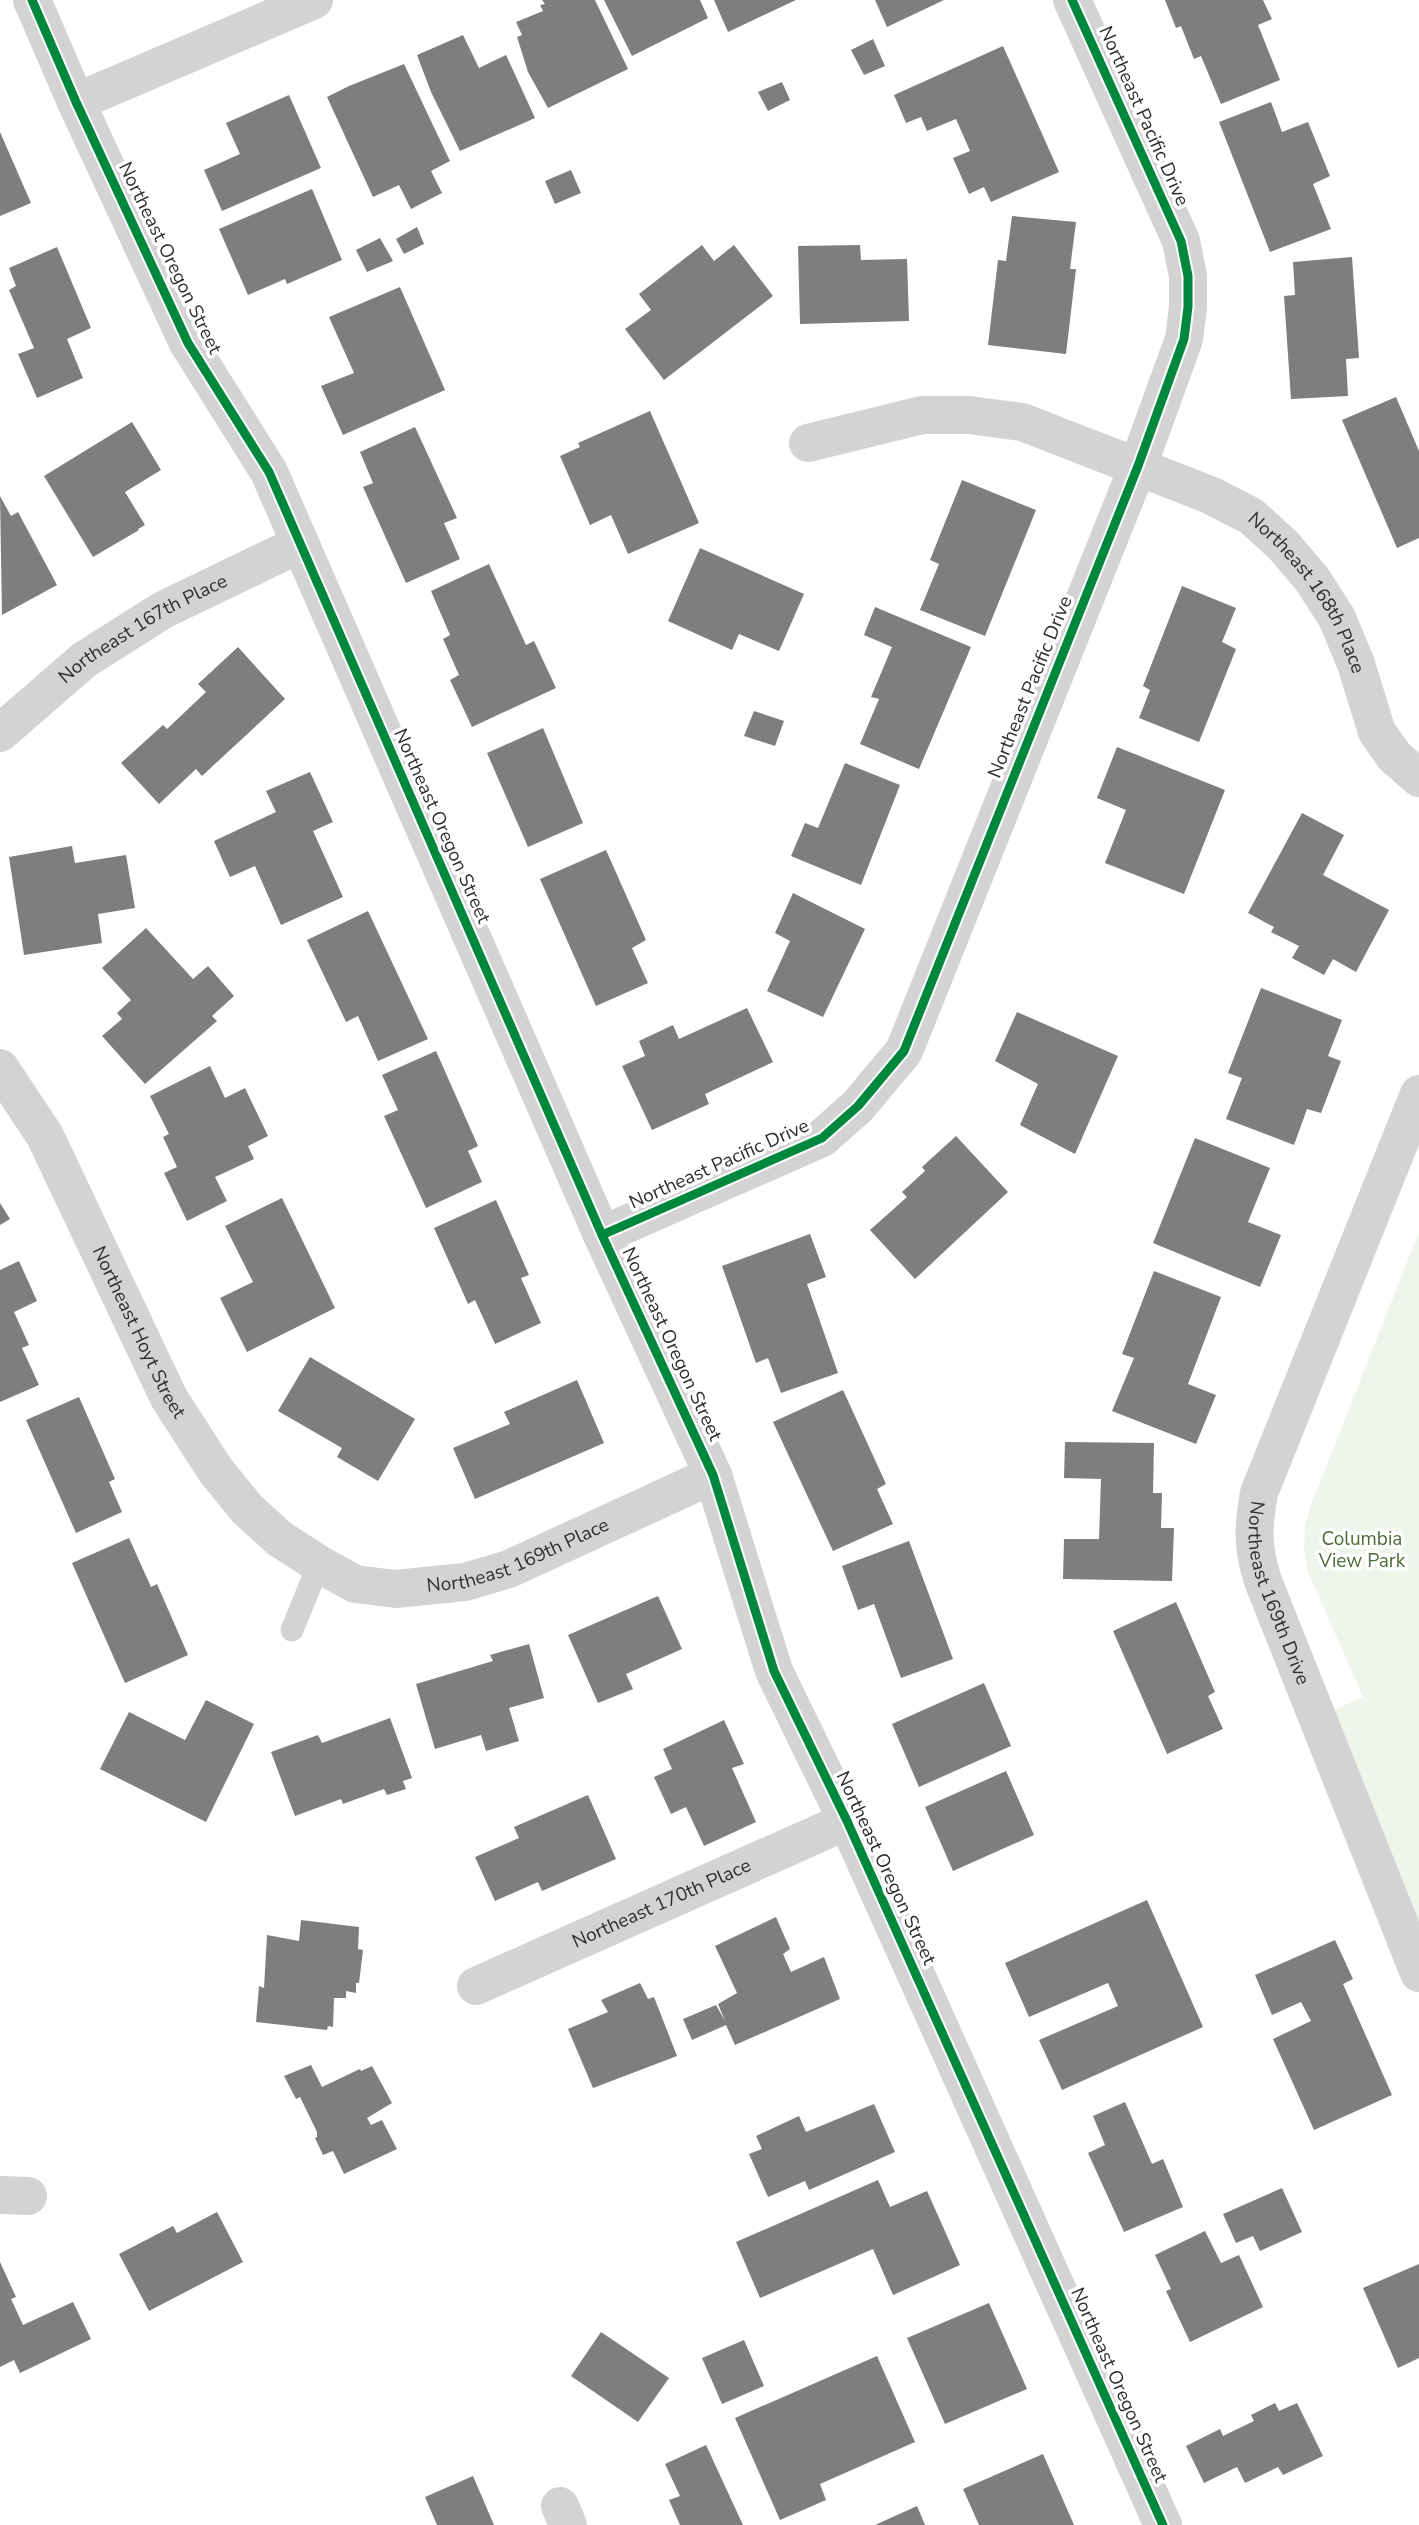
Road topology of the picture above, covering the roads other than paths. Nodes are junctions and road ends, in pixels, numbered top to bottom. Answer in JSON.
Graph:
{"nodes":[{"id":1,"x":32,"y":0,"type":"edge"},
{"id":2,"x":314,"y":0,"type":"edge"},
{"id":3,"x":1072,"y":0,"type":"edge"},
{"id":4,"x":76,"y":102,"type":"junction"},
{"id":5,"x":808,"y":443,"type":"dead end"},
{"id":6,"x":1138,"y":466,"type":"junction"},
{"id":7,"x":300,"y":544,"type":"junction"},
{"id":8,"x":0,"y":733,"type":"edge"},
{"id":9,"x":1419,"y":778,"type":"edge"},
{"id":10,"x":0,"y":1068,"type":"edge"},
{"id":11,"x":1419,"y":1094,"type":"edge"},
{"id":12,"x":602,"y":1235,"type":"junction"},
{"id":13,"x":713,"y":1475,"type":"junction"},
{"id":14,"x":319,"y":1564,"type":"junction"},
{"id":15,"x":292,"y":1630,"type":"dead end"},
{"id":16,"x":847,"y":1821,"type":"junction"},
{"id":17,"x":1419,"y":1973,"type":"edge"},
{"id":18,"x":476,"y":1986,"type":"dead end"},
{"id":19,"x":1163,"y":2525,"type":"edge"}],
"edges":[{"from":1,"to":4,"type":"street","name":"Northeast Oregon Street"},
{"from":2,"to":4,"type":"street"},
{"from":3,"to":6,"type":"street","name":"Northeast Pacific Drive"},
{"from":4,"to":7,"type":"street","name":"Northeast Oregon Street"},
{"from":5,"to":6,"type":"street"},
{"from":6,"to":9,"type":"street","name":"Northeast 168th Place"},
{"from":6,"to":12,"type":"street","name":"Northeast Pacific Drive"},
{"from":7,"to":8,"type":"street","name":"Northeast 167th Place"},
{"from":7,"to":12,"type":"street","name":"Northeast Oregon Street"},
{"from":10,"to":14,"type":"street","name":"Northeast Hoyt Street"},
{"from":11,"to":17,"type":"street","name":"Northeast 169th Drive"},
{"from":12,"to":13,"type":"street","name":"Northeast Oregon Street"},
{"from":13,"to":14,"type":"street","name":"Northeast 169th Place"},
{"from":13,"to":16,"type":"street","name":"Northeast Oregon Street"},
{"from":14,"to":15,"type":"lane"},
{"from":16,"to":18,"type":"street","name":"Northeast 170th Place"},
{"from":16,"to":19,"type":"street","name":"Northeast Oregon Street"}]}
